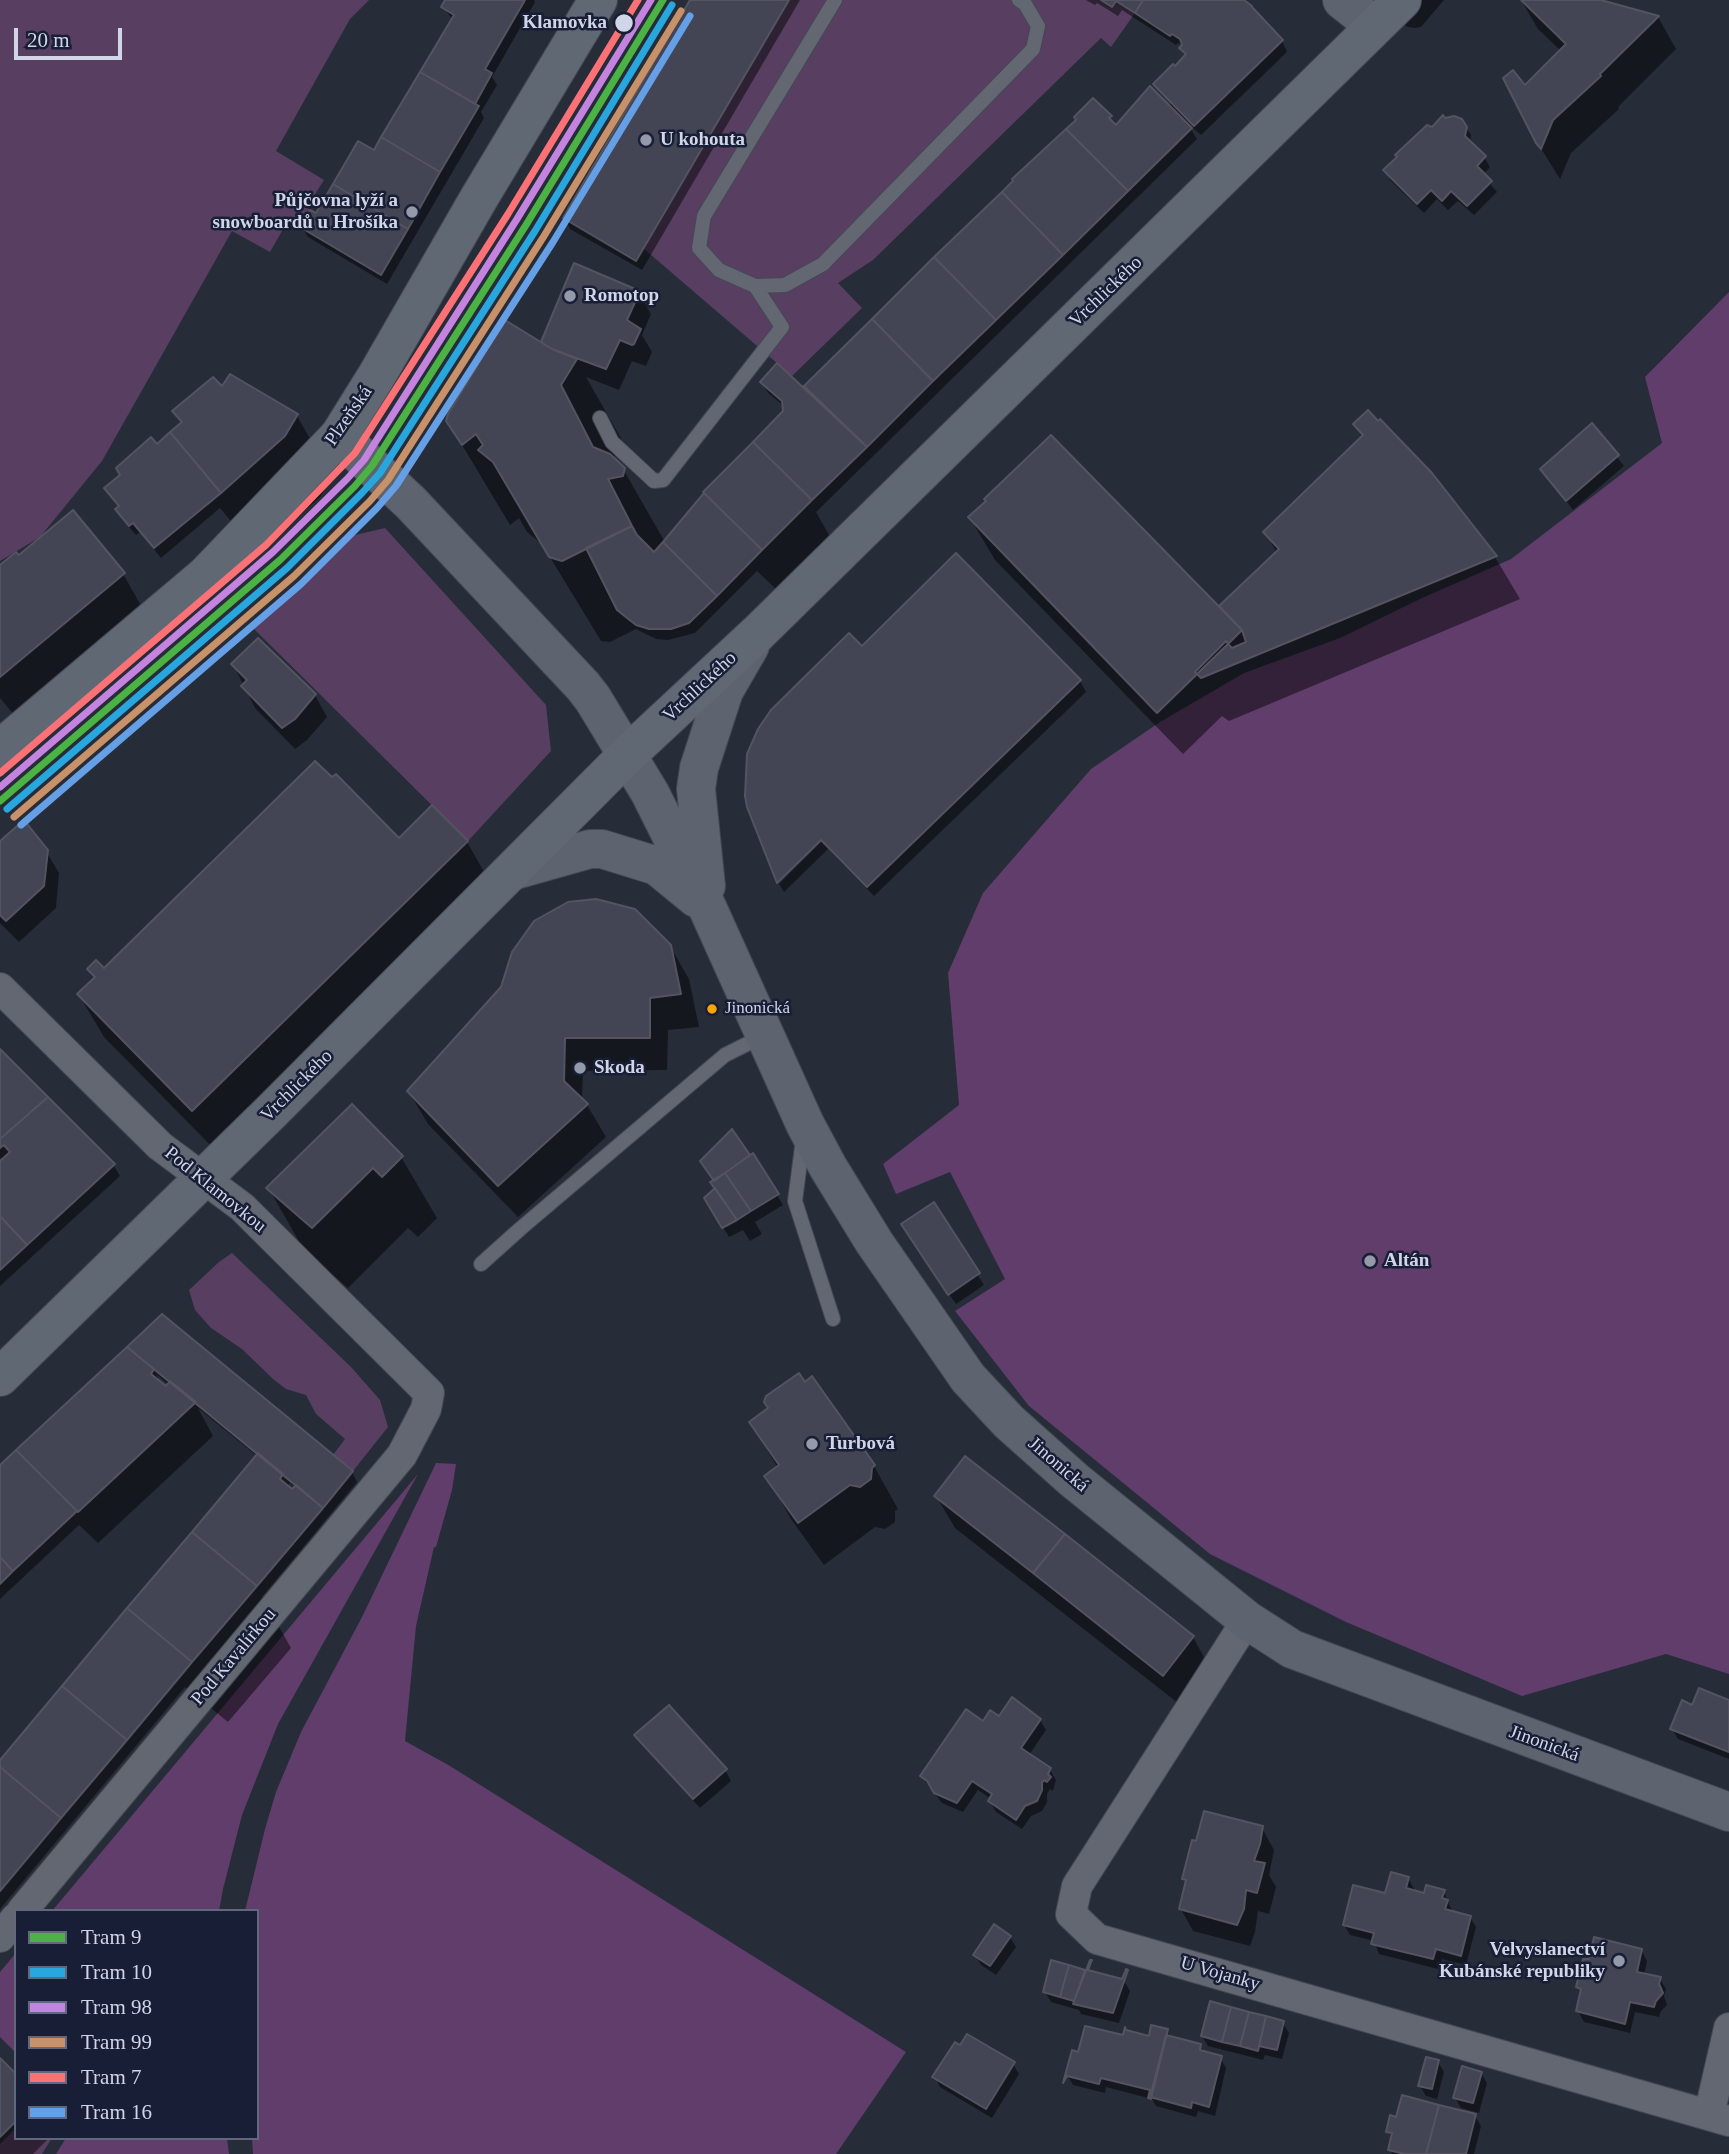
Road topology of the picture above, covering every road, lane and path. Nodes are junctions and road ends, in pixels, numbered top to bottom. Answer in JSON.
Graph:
{"nodes":[{"id":1,"x":598,"y":0,"type":"edge"},
{"id":2,"x":835,"y":0,"type":"edge"},
{"id":3,"x":1019,"y":0,"type":"edge"},
{"id":4,"x":1342,"y":0,"type":"edge"},
{"id":5,"x":1402,"y":0,"type":"edge"},
{"id":6,"x":1375,"y":26,"type":"junction"},
{"id":7,"x":755,"y":286,"type":"junction"},
{"id":8,"x":600,"y":418,"type":"dead end"},
{"id":9,"x":339,"y":436,"type":"junction"},
{"id":10,"x":758,"y":633,"type":"junction"},
{"id":11,"x":0,"y":749,"type":"edge"},
{"id":12,"x":627,"y":755,"type":"junction"},
{"id":13,"x":512,"y":871,"type":"junction"},
{"id":14,"x":708,"y":908,"type":"junction"},
{"id":15,"x":0,"y":988,"type":"edge"},
{"id":16,"x":764,"y":1035,"type":"junction"},
{"id":17,"x":805,"y":1124,"type":"junction"},
{"id":18,"x":203,"y":1179,"type":"junction"},
{"id":19,"x":481,"y":1264,"type":"dead end"},
{"id":20,"x":833,"y":1319,"type":"dead end"},
{"id":21,"x":0,"y":1377,"type":"edge"},
{"id":22,"x":429,"y":1393,"type":"joint"},
{"id":23,"x":1247,"y":1620,"type":"junction"},
{"id":24,"x":1729,"y":1812,"type":"edge"},
{"id":25,"x":24,"y":1909,"type":"edge"},
{"id":26,"x":14,"y":1921,"type":"edge"},
{"id":27,"x":0,"y":1937,"type":"edge"},
{"id":28,"x":1729,"y":2028,"type":"edge"},
{"id":29,"x":1719,"y":2118,"type":"edge"}],
"edges":[{"from":1,"to":9,"type":"main road","name":"Plzeňská"},
{"from":2,"to":7,"type":"lane"},
{"from":3,"to":7,"type":"lane"},
{"from":4,"to":6,"type":"street"},
{"from":5,"to":6,"type":"main road","name":"Vrchlického"},
{"from":6,"to":10,"type":"main road","name":"Vrchlického"},
{"from":7,"to":8,"type":"lane"},
{"from":9,"to":11,"type":"main road","name":"Plzeňská"},
{"from":9,"to":12,"type":"street","name":"Jinonická"},
{"from":10,"to":12,"type":"main road","name":"Vrchlického"},
{"from":10,"to":14,"type":"street"},
{"from":12,"to":13,"type":"main road","name":"Vrchlického"},
{"from":12,"to":14,"type":"street","name":"Jinonická"},
{"from":13,"to":14,"type":"street"},
{"from":13,"to":18,"type":"main road","name":"Vrchlického"},
{"from":14,"to":16,"type":"street","name":"Jinonická"},
{"from":15,"to":18,"type":"street","name":"Pod Klamovkou"},
{"from":16,"to":17,"type":"street","name":"Jinonická"},
{"from":16,"to":19,"type":"lane"},
{"from":17,"to":20,"type":"lane"},
{"from":17,"to":23,"type":"street","name":"Jinonická"},
{"from":18,"to":21,"type":"main road","name":"Vrchlického"},
{"from":18,"to":22,"type":"street","name":"Pod Klamovkou"},
{"from":22,"to":25,"type":"street","name":"Pod Kavalírkou"},
{"from":23,"to":24,"type":"street","name":"Jinonická"},
{"from":23,"to":29,"type":"street","name":"U Vojanky"},
{"from":26,"to":27,"type":"street"},
{"from":28,"to":29,"type":"street","name":"U Vojanky"}]}
